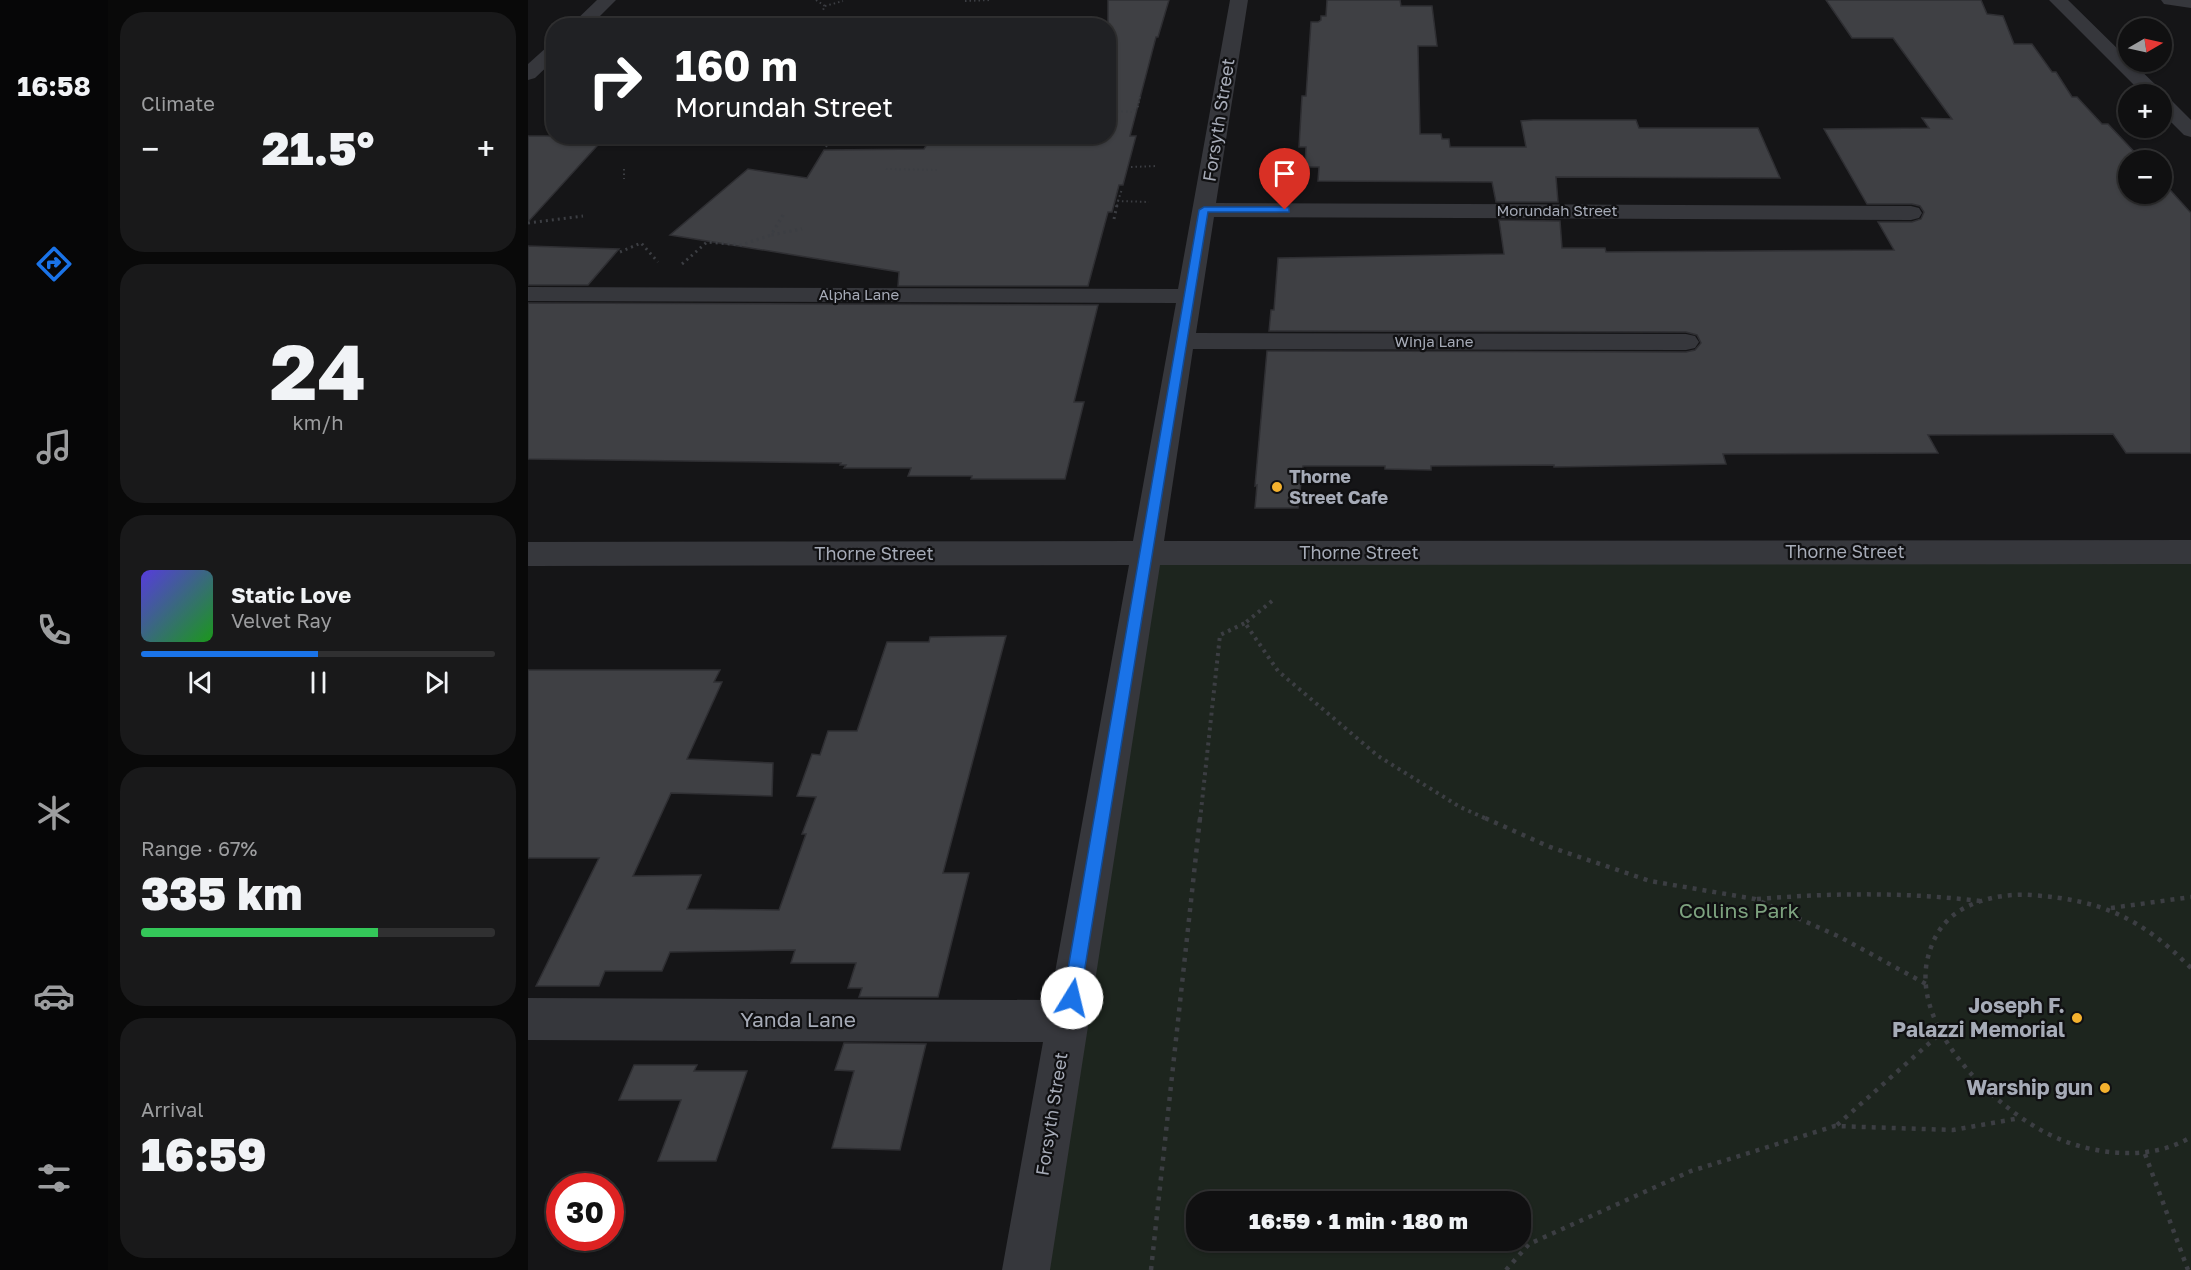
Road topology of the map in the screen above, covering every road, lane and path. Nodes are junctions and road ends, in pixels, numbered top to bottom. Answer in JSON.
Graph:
{"nodes":[{"id":1,"x":607,"y":0,"type":"edge"},
{"id":2,"x":816,"y":0,"type":"edge"},
{"id":3,"x":990,"y":0,"type":"edge"},
{"id":4,"x":1239,"y":0,"type":"edge"},
{"id":5,"x":2058,"y":0,"type":"edge"},
{"id":6,"x":2170,"y":0,"type":"edge"},
{"id":7,"x":843,"y":1,"type":"edge"},
{"id":8,"x":965,"y":2,"type":"dead end"},
{"id":9,"x":2191,"y":3,"type":"edge"},
{"id":10,"x":588,"y":18,"type":"edge"},
{"id":11,"x":546,"y":57,"type":"edge"},
{"id":12,"x":528,"y":74,"type":"edge"},
{"id":13,"x":2144,"y":84,"type":"edge"},
{"id":14,"x":1140,"y":96,"type":"dead end"},
{"id":15,"x":1116,"y":111,"type":"edge"},
{"id":16,"x":2172,"y":112,"type":"edge"},
{"id":17,"x":2191,"y":131,"type":"edge"},
{"id":18,"x":828,"y":144,"type":"edge"},
{"id":19,"x":826,"y":147,"type":"dead end"},
{"id":20,"x":1158,"y":166,"type":"dead end"},
{"id":21,"x":1131,"y":167,"type":"dead end"},
{"id":22,"x":624,"y":169,"type":"dead end"},
{"id":23,"x":886,"y":170,"type":"dead end"},
{"id":24,"x":939,"y":170,"type":"dead end"},
{"id":25,"x":624,"y":179,"type":"dead end"},
{"id":26,"x":1122,"y":189,"type":"dead end"},
{"id":27,"x":1118,"y":201,"type":"junction"},
{"id":28,"x":1149,"y":202,"type":"dead end"},
{"id":29,"x":1204,"y":210,"type":"junction"},
{"id":30,"x":1911,"y":213,"type":"dead end"},
{"id":31,"x":783,"y":215,"type":"dead end"},
{"id":32,"x":583,"y":216,"type":"dead end"},
{"id":33,"x":1114,"y":219,"type":"dead end"},
{"id":34,"x":528,"y":223,"type":"edge"},
{"id":35,"x":802,"y":229,"type":"dead end"},
{"id":36,"x":771,"y":235,"type":"junction"},
{"id":37,"x":620,"y":252,"type":"dead end"},
{"id":38,"x":665,"y":266,"type":"dead end"},
{"id":39,"x":690,"y":267,"type":"dead end"},
{"id":40,"x":528,"y":294,"type":"edge"},
{"id":41,"x":1189,"y":296,"type":"junction"},
{"id":42,"x":1182,"y":342,"type":"junction"},
{"id":43,"x":1686,"y":342,"type":"dead end"},
{"id":44,"x":2191,"y":552,"type":"edge"},
{"id":45,"x":1146,"y":553,"type":"junction"},
{"id":46,"x":528,"y":554,"type":"edge"},
{"id":47,"x":1272,"y":601,"type":"dead end"},
{"id":48,"x":1245,"y":623,"type":"junction"},
{"id":49,"x":2191,"y":897,"type":"edge"},
{"id":50,"x":1755,"y":899,"type":"junction"},
{"id":51,"x":1980,"y":901,"type":"junction"},
{"id":52,"x":2111,"y":908,"type":"junction"},
{"id":53,"x":2191,"y":968,"type":"edge"},
{"id":54,"x":1926,"y":984,"type":"junction"},
{"id":55,"x":528,"y":1019,"type":"edge"},
{"id":56,"x":1068,"y":1021,"type":"junction"},
{"id":57,"x":1942,"y":1032,"type":"junction"},
{"id":58,"x":2021,"y":1118,"type":"junction"},
{"id":59,"x":1836,"y":1126,"type":"junction"},
{"id":60,"x":2191,"y":1137,"type":"edge"},
{"id":61,"x":2145,"y":1154,"type":"junction"},
{"id":62,"x":1026,"y":1270,"type":"edge"},
{"id":63,"x":1151,"y":1270,"type":"edge"},
{"id":64,"x":1506,"y":1270,"type":"edge"},
{"id":65,"x":2188,"y":1270,"type":"edge"}],
"edges":[{"from":1,"to":10,"type":"street"},
{"from":2,"to":7,"type":"path"},
{"from":3,"to":8,"type":"path"},
{"from":4,"to":29,"type":"street","name":"Forsyth Street"},
{"from":5,"to":13,"type":"street"},
{"from":6,"to":9,"type":"street"},
{"from":11,"to":12,"type":"street"},
{"from":14,"to":15,"type":"path"},
{"from":16,"to":17,"type":"street"},
{"from":18,"to":19,"type":"path"},
{"from":20,"to":21,"type":"path"},
{"from":22,"to":25,"type":"path"},
{"from":23,"to":24,"type":"path"},
{"from":26,"to":27,"type":"path"},
{"from":27,"to":28,"type":"path"},
{"from":27,"to":33,"type":"path"},
{"from":29,"to":30,"type":"street","name":"Morundah Street"},
{"from":29,"to":41,"type":"street","name":"Forsyth Street"},
{"from":31,"to":36,"type":"path"},
{"from":32,"to":34,"type":"path"},
{"from":35,"to":36,"type":"path"},
{"from":36,"to":39,"type":"path"},
{"from":37,"to":38,"type":"path"},
{"from":40,"to":41,"type":"street","name":"Alpha Lane"},
{"from":41,"to":42,"type":"street","name":"Forsyth Street"},
{"from":42,"to":43,"type":"street","name":"Winja Lane"},
{"from":42,"to":45,"type":"street","name":"Forsyth Street"},
{"from":44,"to":45,"type":"street","name":"Thorne Street"},
{"from":45,"to":46,"type":"street","name":"Thorne Street"},
{"from":45,"to":56,"type":"street","name":"Forsyth Street"},
{"from":47,"to":48,"type":"path"},
{"from":48,"to":50,"type":"path"},
{"from":48,"to":63,"type":"path"},
{"from":49,"to":52,"type":"path"},
{"from":50,"to":51,"type":"path"},
{"from":50,"to":54,"type":"path"},
{"from":51,"to":52,"type":"path"},
{"from":51,"to":54,"type":"path"},
{"from":52,"to":53,"type":"path"},
{"from":54,"to":57,"type":"path"},
{"from":55,"to":56,"type":"street","name":"Yanda Lane"},
{"from":56,"to":62,"type":"street","name":"Forsyth Street"},
{"from":57,"to":58,"type":"path"},
{"from":57,"to":59,"type":"path"},
{"from":58,"to":59,"type":"path"},
{"from":58,"to":61,"type":"path"},
{"from":59,"to":64,"type":"path"},
{"from":60,"to":61,"type":"path"},
{"from":61,"to":65,"type":"path"}]}
